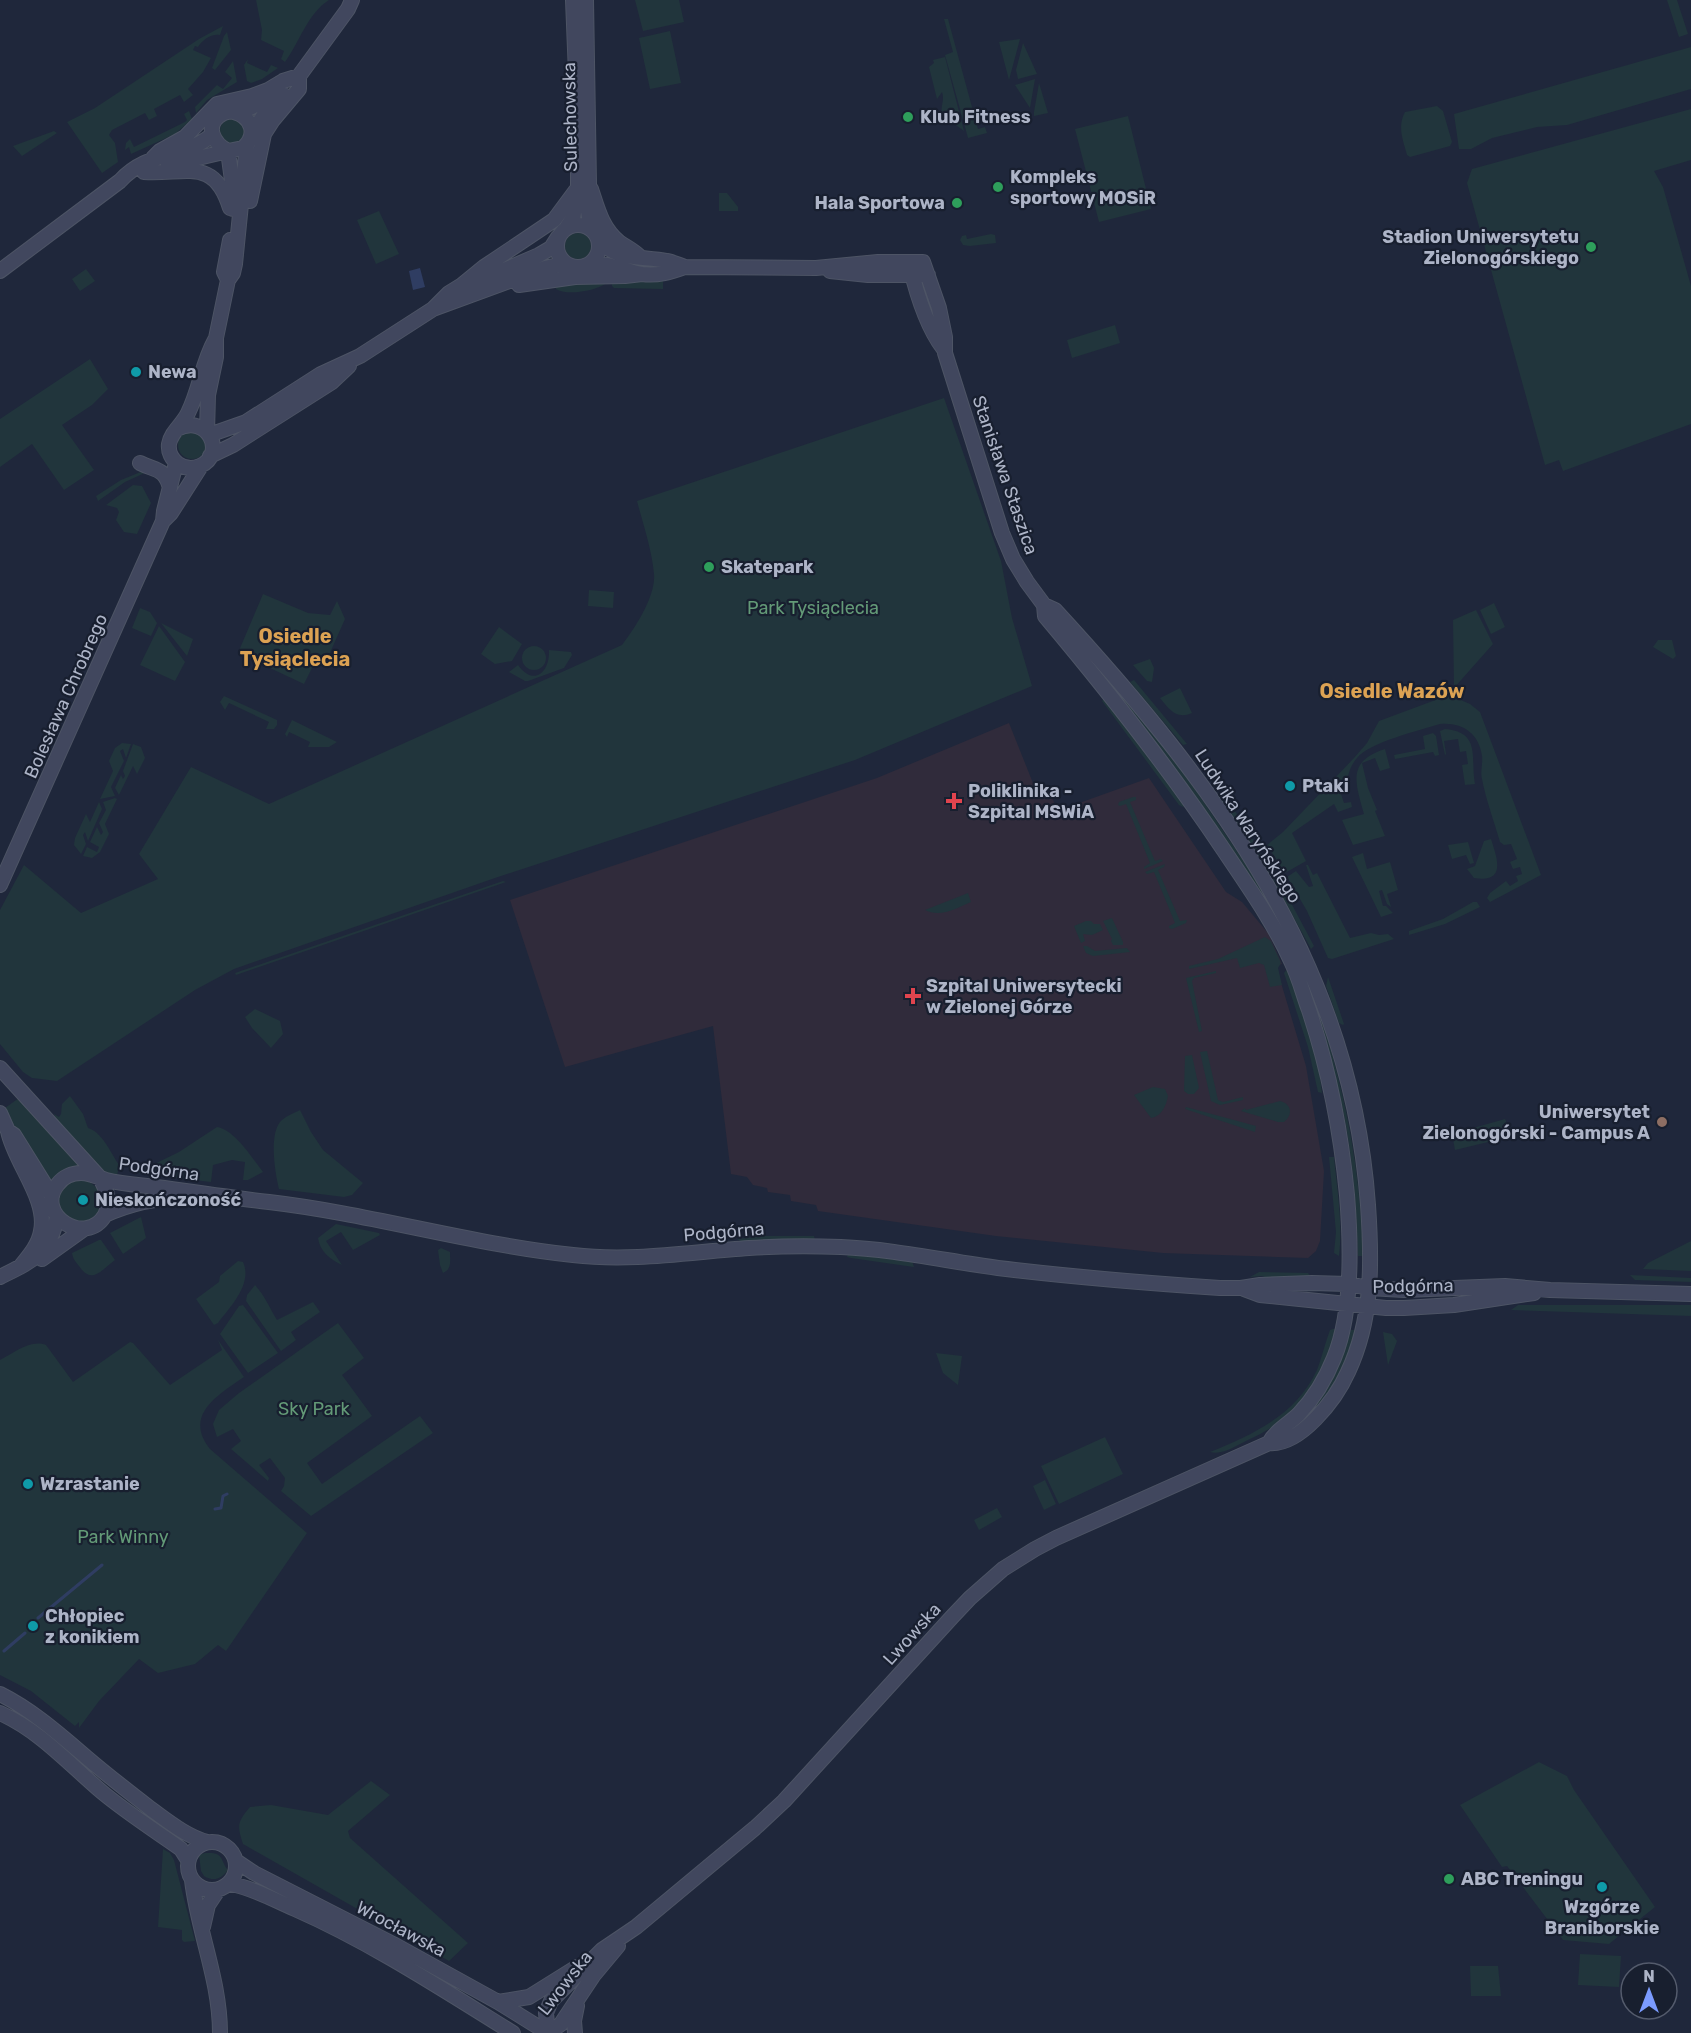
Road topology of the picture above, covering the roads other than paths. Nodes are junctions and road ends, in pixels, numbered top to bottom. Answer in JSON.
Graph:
{"nodes":[{"id":1,"x":573,"y":0,"type":"edge"},
{"id":2,"x":586,"y":0,"type":"edge"},
{"id":3,"x":352,"y":3,"type":"edge"},
{"id":4,"x":297,"y":78,"type":"junction"},
{"id":5,"x":234,"y":112,"type":"junction"},
{"id":6,"x":583,"y":124,"type":"junction"},
{"id":7,"x":212,"y":135,"type":"junction"},
{"id":8,"x":250,"y":139,"type":"junction"},
{"id":9,"x":228,"y":151,"type":"junction"},
{"id":10,"x":153,"y":158,"type":"junction"},
{"id":11,"x":144,"y":172,"type":"junction"},
{"id":12,"x":120,"y":181,"type":"junction"},
{"id":13,"x":584,"y":186,"type":"junction"},
{"id":14,"x":232,"y":216,"type":"junction"},
{"id":15,"x":562,"y":232,"type":"junction"},
{"id":16,"x":240,"y":233,"type":"junction"},
{"id":17,"x":597,"y":236,"type":"junction"},
{"id":18,"x":642,"y":259,"type":"junction"},
{"id":19,"x":589,"y":264,"type":"junction"},
{"id":20,"x":568,"y":265,"type":"junction"},
{"id":21,"x":685,"y":267,"type":"junction"},
{"id":22,"x":910,"y":268,"type":"junction"},
{"id":23,"x":0,"y":272,"type":"edge"},
{"id":24,"x":642,"y":274,"type":"junction"},
{"id":25,"x":228,"y":280,"type":"junction"},
{"id":26,"x":462,"y":285,"type":"junction"},
{"id":27,"x":501,"y":285,"type":"junction"},
{"id":28,"x":433,"y":309,"type":"junction"},
{"id":29,"x":216,"y":338,"type":"junction"},
{"id":30,"x":944,"y":350,"type":"junction"},
{"id":31,"x":360,"y":356,"type":"junction"},
{"id":32,"x":177,"y":429,"type":"junction"},
{"id":33,"x":208,"y":433,"type":"junction"},
{"id":34,"x":206,"y":461,"type":"junction"},
{"id":35,"x":140,"y":463,"type":"dead end"},
{"id":36,"x":176,"y":463,"type":"junction"},
{"id":37,"x":170,"y":488,"type":"junction"},
{"id":38,"x":163,"y":521,"type":"junction"},
{"id":39,"x":1044,"y":605,"type":"junction"},
{"id":40,"x":1107,"y":666,"type":"joint"},
{"id":41,"x":1093,"y":674,"type":"joint"},
{"id":42,"x":0,"y":885,"type":"edge"},
{"id":43,"x":1294,"y":967,"type":"junction"},
{"id":44,"x":1313,"y":974,"type":"junction"},
{"id":45,"x":0,"y":1068,"type":"edge"},
{"id":46,"x":0,"y":1113,"type":"edge"},
{"id":47,"x":8,"y":1131,"type":"junction"},
{"id":48,"x":100,"y":1178,"type":"junction"},
{"id":49,"x":1346,"y":1189,"type":"junction"},
{"id":50,"x":52,"y":1196,"type":"junction"},
{"id":51,"x":213,"y":1196,"type":"junction"},
{"id":52,"x":1368,"y":1209,"type":"junction"},
{"id":53,"x":105,"y":1215,"type":"junction"},
{"id":54,"x":57,"y":1217,"type":"junction"},
{"id":55,"x":84,"y":1229,"type":"junction"},
{"id":56,"x":20,"y":1267,"type":"junction"},
{"id":57,"x":0,"y":1278,"type":"edge"},
{"id":58,"x":1348,"y":1284,"type":"junction"},
{"id":59,"x":1241,"y":1288,"type":"junction"},
{"id":60,"x":1369,"y":1288,"type":"junction"},
{"id":61,"x":1550,"y":1290,"type":"junction"},
{"id":62,"x":1691,"y":1294,"type":"edge"},
{"id":63,"x":1347,"y":1303,"type":"junction"},
{"id":64,"x":1368,"y":1306,"type":"junction"},
{"id":65,"x":1269,"y":1443,"type":"junction"},
{"id":66,"x":0,"y":1694,"type":"edge"},
{"id":67,"x":0,"y":1713,"type":"edge"},
{"id":68,"x":207,"y":1842,"type":"junction"},
{"id":69,"x":188,"y":1860,"type":"junction"},
{"id":70,"x":236,"y":1861,"type":"junction"},
{"id":71,"x":192,"y":1880,"type":"junction"},
{"id":72,"x":225,"y":1887,"type":"junction"},
{"id":73,"x":636,"y":1927,"type":"junction"},
{"id":74,"x":202,"y":1935,"type":"junction"},
{"id":75,"x":602,"y":1950,"type":"junction"},
{"id":76,"x":579,"y":1998,"type":"junction"},
{"id":77,"x":498,"y":2002,"type":"junction"},
{"id":78,"x":220,"y":2033,"type":"edge"},
{"id":79,"x":513,"y":2033,"type":"edge"},
{"id":80,"x":548,"y":2033,"type":"edge"},
{"id":81,"x":575,"y":2033,"type":"edge"}],
"edges":[{"from":1,"to":6,"type":"street","name":"Sulechowska"},
{"from":2,"to":6,"type":"street","name":"Sulechowska"},
{"from":3,"to":4,"type":"street"},
{"from":4,"to":5,"type":"street"},
{"from":4,"to":8,"type":"street"},
{"from":4,"to":10,"type":"street"},
{"from":4,"to":16,"type":"street"},
{"from":5,"to":7,"type":"street"},
{"from":5,"to":8,"type":"street"},
{"from":6,"to":13,"type":"street","name":"Sulechowska"},
{"from":7,"to":9,"type":"street"},
{"from":7,"to":10,"type":"street"},
{"from":8,"to":9,"type":"street"},
{"from":8,"to":16,"type":"street"},
{"from":9,"to":11,"type":"street"},
{"from":9,"to":14,"type":"street"},
{"from":10,"to":12,"type":"street"},
{"from":11,"to":12,"type":"street"},
{"from":11,"to":14,"type":"street"},
{"from":12,"to":23,"type":"street"},
{"from":13,"to":15,"type":"street","name":"Sulechowska"},
{"from":13,"to":17,"type":"street","name":"Sulechowska"},
{"from":13,"to":18,"type":"street"},
{"from":13,"to":26,"type":"street"},
{"from":14,"to":25,"type":"street"},
{"from":15,"to":17,"type":"street"},
{"from":15,"to":20,"type":"street"},
{"from":15,"to":26,"type":"street"},
{"from":16,"to":25,"type":"street"},
{"from":17,"to":18,"type":"street"},
{"from":17,"to":19,"type":"street"},
{"from":18,"to":21,"type":"street"},
{"from":19,"to":20,"type":"street"},
{"from":19,"to":24,"type":"street"},
{"from":20,"to":27,"type":"street"},
{"from":21,"to":22,"type":"street"},
{"from":21,"to":24,"type":"street"},
{"from":22,"to":30,"type":"street","name":"Stanisława Staszica"},
{"from":22,"to":30,"type":"street","name":"Stanisława Staszica"},
{"from":24,"to":27,"type":"street"},
{"from":25,"to":29,"type":"street"},
{"from":26,"to":28,"type":"street"},
{"from":27,"to":28,"type":"street"},
{"from":28,"to":31,"type":"street"},
{"from":29,"to":32,"type":"street"},
{"from":29,"to":33,"type":"street"},
{"from":30,"to":39,"type":"street","name":"Stanisława Staszica"},
{"from":31,"to":33,"type":"street"},
{"from":31,"to":34,"type":"street"},
{"from":32,"to":33,"type":"street"},
{"from":32,"to":36,"type":"street"},
{"from":33,"to":34,"type":"street"},
{"from":34,"to":36,"type":"street"},
{"from":34,"to":38,"type":"street","name":"Bolesława Chrobrego"},
{"from":35,"to":37,"type":"street"},
{"from":36,"to":37,"type":"street","name":"Bolesława Chrobrego"},
{"from":37,"to":38,"type":"street","name":"Bolesława Chrobrego"},
{"from":38,"to":42,"type":"street","name":"Bolesława Chrobrego"},
{"from":39,"to":40,"type":"street","name":"Stanisława Staszica"},
{"from":39,"to":41,"type":"street","name":"Stanisława Staszica"},
{"from":40,"to":44,"type":"street","name":"Ludwika Waryńskiego"},
{"from":41,"to":43,"type":"street","name":"Ludwika Waryńskiego"},
{"from":43,"to":44,"type":"street"},
{"from":43,"to":49,"type":"street","name":"Ludwika Waryńskiego"},
{"from":44,"to":52,"type":"street","name":"Ludwika Waryńskiego"},
{"from":45,"to":48,"type":"street"},
{"from":46,"to":47,"type":"street"},
{"from":47,"to":50,"type":"street"},
{"from":47,"to":56,"type":"street"},
{"from":48,"to":50,"type":"street"},
{"from":48,"to":51,"type":"street","name":"Podgórna"},
{"from":48,"to":53,"type":"street"},
{"from":49,"to":52,"type":"street"},
{"from":49,"to":58,"type":"street","name":"Ludwika Waryńskiego"},
{"from":50,"to":54,"type":"street"},
{"from":51,"to":53,"type":"street","name":"Podgórna"},
{"from":51,"to":59,"type":"street","name":"Podgórna"},
{"from":52,"to":60,"type":"street","name":"Ludwika Waryńskiego"},
{"from":53,"to":55,"type":"street"},
{"from":54,"to":55,"type":"street"},
{"from":54,"to":56,"type":"street"},
{"from":55,"to":56,"type":"street"},
{"from":56,"to":57,"type":"street"},
{"from":58,"to":59,"type":"street","name":"Podgórna"},
{"from":58,"to":60,"type":"street","name":"Podgórna"},
{"from":58,"to":63,"type":"street","name":"Ludwika Waryńskiego"},
{"from":59,"to":63,"type":"street","name":"Podgórna"},
{"from":60,"to":61,"type":"street","name":"Podgórna"},
{"from":60,"to":64,"type":"street","name":"Ludwika Waryńskiego"},
{"from":61,"to":62,"type":"street","name":"Podgórna"},
{"from":61,"to":64,"type":"street","name":"Podgórna"},
{"from":63,"to":64,"type":"street","name":"Podgórna"},
{"from":63,"to":65,"type":"street","name":"Lwowska"},
{"from":64,"to":65,"type":"street","name":"Lwowska"},
{"from":65,"to":73,"type":"street","name":"Lwowska"},
{"from":66,"to":68,"type":"street"},
{"from":67,"to":69,"type":"street"},
{"from":68,"to":69,"type":"street"},
{"from":68,"to":70,"type":"street"},
{"from":69,"to":71,"type":"street"},
{"from":70,"to":72,"type":"street"},
{"from":70,"to":77,"type":"street","name":"Wrocławska"},
{"from":71,"to":72,"type":"street"},
{"from":71,"to":74,"type":"street"},
{"from":72,"to":74,"type":"street"},
{"from":72,"to":79,"type":"street","name":"Wrocławska"},
{"from":73,"to":75,"type":"street","name":"Lwowska"},
{"from":73,"to":76,"type":"street","name":"Lwowska"},
{"from":74,"to":78,"type":"street"},
{"from":75,"to":77,"type":"street"},
{"from":75,"to":80,"type":"street","name":"Lwowska"},
{"from":76,"to":80,"type":"street","name":"Lwowska"},
{"from":76,"to":81,"type":"street"},
{"from":77,"to":80,"type":"street","name":"Wrocławska"}]}
